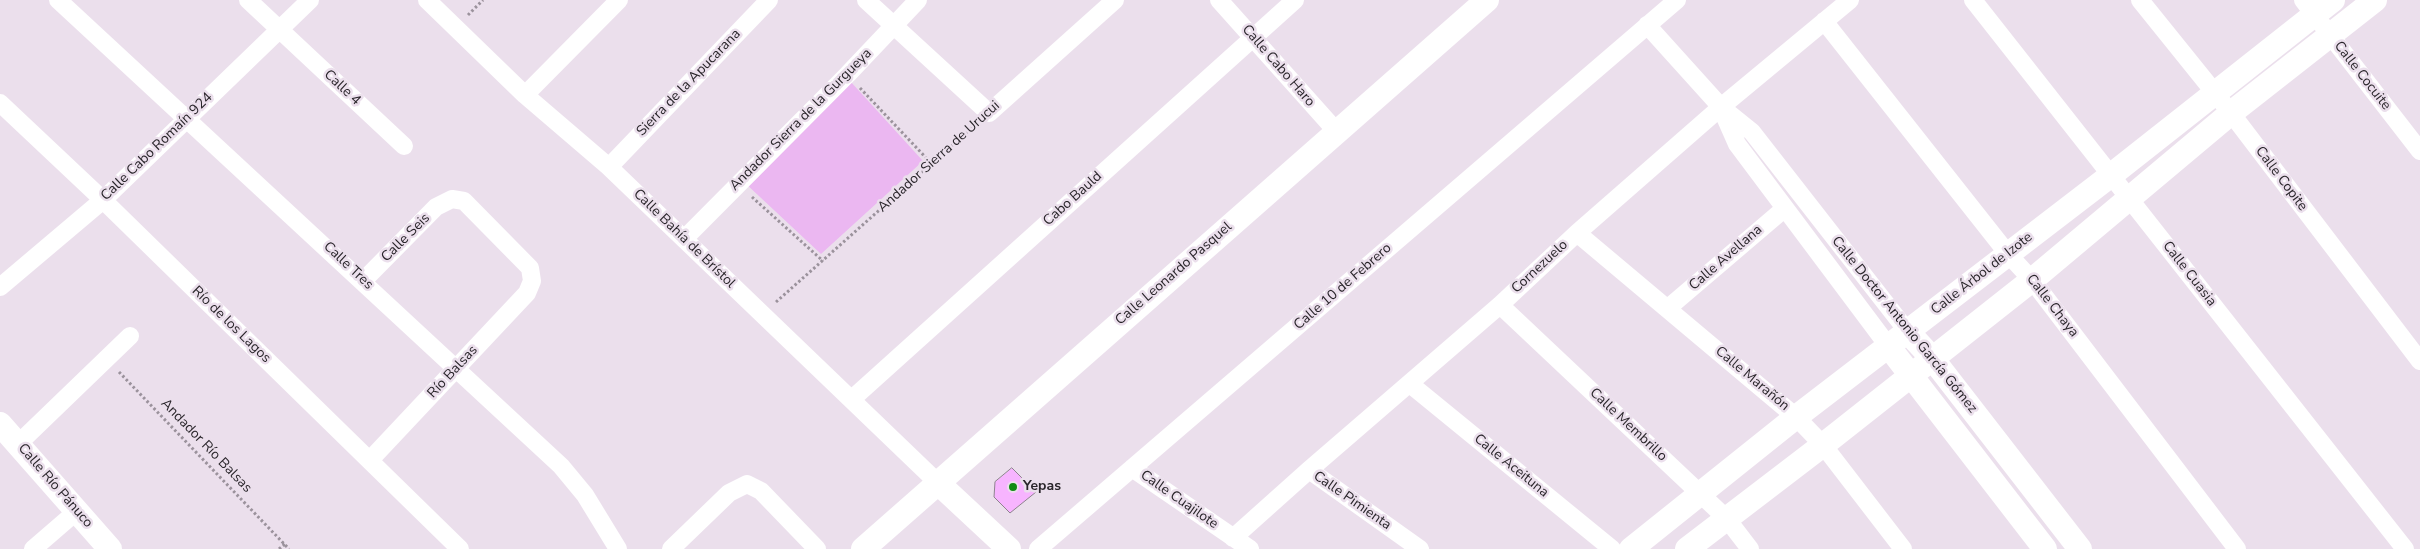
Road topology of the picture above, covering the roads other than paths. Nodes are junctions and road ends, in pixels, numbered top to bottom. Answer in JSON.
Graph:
{"nodes":[{"id":1,"x":58,"y":0,"type":"edge"},
{"id":2,"x":248,"y":0,"type":"edge"},
{"id":3,"x":310,"y":0,"type":"edge"},
{"id":4,"x":427,"y":0,"type":"edge"},
{"id":5,"x":619,"y":0,"type":"edge"},
{"id":6,"x":769,"y":0,"type":"edge"},
{"id":7,"x":866,"y":0,"type":"edge"},
{"id":8,"x":918,"y":0,"type":"edge"},
{"id":9,"x":1115,"y":0,"type":"edge"},
{"id":10,"x":1219,"y":0,"type":"edge"},
{"id":11,"x":1295,"y":0,"type":"edge"},
{"id":12,"x":1487,"y":0,"type":"edge"},
{"id":13,"x":1677,"y":0,"type":"edge"},
{"id":14,"x":1850,"y":0,"type":"edge"},
{"id":15,"x":1973,"y":0,"type":"edge"},
{"id":16,"x":2140,"y":0,"type":"edge"},
{"id":17,"x":2333,"y":0,"type":"edge"},
{"id":18,"x":2375,"y":0,"type":"edge"},
{"id":19,"x":2309,"y":7,"type":"edge"},
{"id":20,"x":1824,"y":20,"type":"junction"},
{"id":21,"x":1648,"y":25,"type":"junction"},
{"id":22,"x":894,"y":26,"type":"junction"},
{"id":23,"x":279,"y":30,"type":"junction"},
{"id":24,"x":2330,"y":35,"type":"junction"},
{"id":25,"x":1254,"y":37,"type":"junction"},
{"id":26,"x":525,"y":94,"type":"junction"},
{"id":27,"x":2215,"y":94,"type":"junction"},
{"id":28,"x":0,"y":104,"type":"edge"},
{"id":29,"x":1721,"y":107,"type":"junction"},
{"id":30,"x":2231,"y":113,"type":"junction"},
{"id":31,"x":187,"y":118,"type":"junction"},
{"id":32,"x":1336,"y":132,"type":"junction"},
{"id":33,"x":404,"y":146,"type":"dead end"},
{"id":34,"x":2420,"y":151,"type":"edge"},
{"id":35,"x":609,"y":167,"type":"junction"},
{"id":36,"x":2110,"y":176,"type":"junction"},
{"id":37,"x":2130,"y":199,"type":"junction"},
{"id":38,"x":102,"y":200,"type":"junction"},
{"id":39,"x":1784,"y":209,"type":"junction"},
{"id":40,"x":1577,"y":233,"type":"junction"},
{"id":41,"x":684,"y":240,"type":"junction"},
{"id":42,"x":2008,"y":254,"type":"junction"},
{"id":43,"x":2032,"y":280,"type":"junction"},
{"id":44,"x":363,"y":281,"type":"junction"},
{"id":45,"x":532,"y":281,"type":"joint"},
{"id":46,"x":0,"y":288,"type":"edge"},
{"id":47,"x":1500,"y":305,"type":"junction"},
{"id":48,"x":1668,"y":308,"type":"junction"},
{"id":49,"x":1908,"y":332,"type":"junction"},
{"id":50,"x":130,"y":336,"type":"dead end"},
{"id":51,"x":1889,"y":347,"type":"junction"},
{"id":52,"x":1932,"y":358,"type":"junction"},
{"id":53,"x":2420,"y":361,"type":"edge"},
{"id":54,"x":456,"y":369,"type":"junction"},
{"id":55,"x":1910,"y":376,"type":"junction"},
{"id":56,"x":1410,"y":384,"type":"junction"},
{"id":57,"x":852,"y":399,"type":"junction"},
{"id":58,"x":1796,"y":417,"type":"junction"},
{"id":59,"x":0,"y":424,"type":"edge"},
{"id":60,"x":18,"y":444,"type":"junction"},
{"id":61,"x":1823,"y":445,"type":"junction"},
{"id":62,"x":370,"y":460,"type":"junction"},
{"id":63,"x":1132,"y":468,"type":"junction"},
{"id":64,"x":1308,"y":470,"type":"junction"},
{"id":65,"x":937,"y":482,"type":"junction"},
{"id":66,"x":1700,"y":493,"type":"junction"},
{"id":67,"x":77,"y":511,"type":"junction"},
{"id":68,"x":1727,"y":518,"type":"junction"},
{"id":69,"x":1234,"y":538,"type":"junction"},
{"id":70,"x":33,"y":549,"type":"edge"},
{"id":71,"x":110,"y":549,"type":"edge"},
{"id":72,"x":460,"y":549,"type":"edge"},
{"id":73,"x":618,"y":549,"type":"edge"},
{"id":74,"x":671,"y":549,"type":"edge"},
{"id":75,"x":817,"y":549,"type":"edge"},
{"id":76,"x":863,"y":549,"type":"edge"},
{"id":77,"x":1009,"y":549,"type":"edge"},
{"id":78,"x":1038,"y":549,"type":"edge"},
{"id":79,"x":1250,"y":549,"type":"edge"},
{"id":80,"x":1420,"y":549,"type":"edge"},
{"id":81,"x":1612,"y":549,"type":"edge"},
{"id":82,"x":1631,"y":549,"type":"edge"},
{"id":83,"x":1687,"y":549,"type":"edge"},
{"id":84,"x":1750,"y":549,"type":"edge"},
{"id":85,"x":1903,"y":549,"type":"edge"},
{"id":86,"x":2045,"y":549,"type":"edge"},
{"id":87,"x":2080,"y":549,"type":"edge"},
{"id":88,"x":2237,"y":549,"type":"edge"},
{"id":89,"x":2404,"y":549,"type":"edge"}],
"edges":[{"from":1,"to":31,"type":"street","name":"Calle Tres"},
{"from":2,"to":23,"type":"street","name":"Calle 4"},
{"from":3,"to":23,"type":"street","name":"Calle Cabo Romaín 924"},
{"from":4,"to":26,"type":"street","name":"Calle Bahía de Brístol"},
{"from":5,"to":26,"type":"street"},
{"from":6,"to":35,"type":"street","name":"Sierra de la Apucarana"},
{"from":7,"to":22,"type":"street"},
{"from":8,"to":22,"type":"street","name":"Andador Sierra de la Gurgueya"},
{"from":9,"to":22,"type":"street","name":"Andador Sierra de Urucui"},
{"from":10,"to":25,"type":"street","name":"Calle Cabo Haro"},
{"from":11,"to":25,"type":"street","name":"Cabo Bauld"},
{"from":12,"to":32,"type":"street","name":"Calle Leonardo Pasquel"},
{"from":13,"to":21,"type":"street","name":"Calle 10 de Febrero"},
{"from":14,"to":20,"type":"street","name":"Cornezuelo"},
{"from":15,"to":36,"type":"street","name":"Calle Cuasia"},
{"from":16,"to":27,"type":"street","name":"Calle Copite"},
{"from":17,"to":19,"type":"street","name":"Calle Árbol de Izote"},
{"from":18,"to":24,"type":"street"},
{"from":19,"to":24,"type":"street","name":"Calle Cocuite"},
{"from":19,"to":27,"type":"street","name":"Calle Árbol de Izote"},
{"from":20,"to":29,"type":"street","name":"Cornezuelo"},
{"from":20,"to":42,"type":"street","name":"Calle Chaya"},
{"from":21,"to":29,"type":"street","name":"Calle Doctor Antonio García Gómez"},
{"from":21,"to":63,"type":"street","name":"Calle 10 de Febrero"},
{"from":22,"to":41,"type":"street","name":"Andador Sierra de la Gurgueya"},
{"from":23,"to":31,"type":"street","name":"Calle Cabo Romaín 924"},
{"from":23,"to":33,"type":"street","name":"Calle 4"},
{"from":24,"to":30,"type":"street"},
{"from":24,"to":34,"type":"street","name":"Calle Cocuite"},
{"from":25,"to":32,"type":"street","name":"Calle Cabo Haro"},
{"from":25,"to":57,"type":"street","name":"Cabo Bauld"},
{"from":26,"to":35,"type":"street","name":"Calle Bahía de Brístol"},
{"from":27,"to":30,"type":"street","name":"Calle Copite"},
{"from":27,"to":36,"type":"street","name":"Calle Árbol de Izote"},
{"from":28,"to":38,"type":"street","name":"Río de los Lagos"},
{"from":29,"to":39,"type":"street","name":"Calle Doctor Antonio García Gómez"},
{"from":29,"to":40,"type":"street","name":"Cornezuelo"},
{"from":29,"to":49,"type":"street","name":"Calle Doctor Antonio García Gómez"},
{"from":30,"to":37,"type":"street"},
{"from":30,"to":53,"type":"street","name":"Calle Copite"},
{"from":31,"to":38,"type":"street","name":"Calle Cabo Romaín 924"},
{"from":31,"to":44,"type":"street","name":"Calle Tres"},
{"from":32,"to":65,"type":"street","name":"Calle Leonardo Pasquel"},
{"from":35,"to":41,"type":"street","name":"Calle Bahía de Brístol"},
{"from":36,"to":37,"type":"street","name":"Calle Cuasia"},
{"from":36,"to":42,"type":"street","name":"Calle Árbol de Izote"},
{"from":37,"to":43,"type":"street"},
{"from":37,"to":89,"type":"street","name":"Calle Cuasia"},
{"from":38,"to":46,"type":"street","name":"Calle Cabo Romaín 924"},
{"from":38,"to":62,"type":"street","name":"Río de los Lagos"},
{"from":39,"to":48,"type":"street","name":"Calle Avellana"},
{"from":39,"to":51,"type":"street","name":"Calle Doctor Antonio García Gómez"},
{"from":40,"to":47,"type":"street","name":"Cornezuelo"},
{"from":40,"to":48,"type":"street","name":"Calle Marañón"},
{"from":41,"to":57,"type":"street","name":"Calle Bahía de Brístol"},
{"from":42,"to":43,"type":"street","name":"Calle Chaya"},
{"from":42,"to":49,"type":"street","name":"Calle Árbol de Izote"},
{"from":43,"to":52,"type":"street"},
{"from":43,"to":88,"type":"street","name":"Calle Chaya"},
{"from":44,"to":45,"type":"street","name":"Calle Seis"},
{"from":44,"to":54,"type":"street","name":"Calle Tres"},
{"from":45,"to":54,"type":"street","name":"Río Balsas"},
{"from":47,"to":56,"type":"street","name":"Cornezuelo"},
{"from":47,"to":66,"type":"street","name":"Calle Membrillo"},
{"from":48,"to":58,"type":"street","name":"Calle Marañón"},
{"from":49,"to":51,"type":"street","name":"Calle Árbol de Izote"},
{"from":49,"to":52,"type":"street","name":"Calle Doctor Antonio García Gómez"},
{"from":50,"to":60,"type":"street"},
{"from":51,"to":55,"type":"street","name":"Calle Doctor Antonio García Gómez"},
{"from":51,"to":58,"type":"street","name":"Calle Árbol de Izote"},
{"from":52,"to":55,"type":"street"},
{"from":52,"to":87,"type":"street","name":"Calle Doctor Antonio García Gómez"},
{"from":54,"to":62,"type":"street","name":"Río Balsas"},
{"from":54,"to":73,"type":"street","name":"Calle Tres"},
{"from":55,"to":61,"type":"street"},
{"from":55,"to":86,"type":"street","name":"Calle Doctor Antonio García Gómez"},
{"from":56,"to":64,"type":"street","name":"Cornezuelo"},
{"from":56,"to":81,"type":"street","name":"Calle Aceituna"},
{"from":57,"to":65,"type":"street","name":"Calle Bahía de Brístol"},
{"from":58,"to":61,"type":"street","name":"Calle Marañón"},
{"from":58,"to":66,"type":"street","name":"Calle Árbol de Izote"},
{"from":59,"to":60,"type":"street","name":"Calle Río Pánuco"},
{"from":60,"to":67,"type":"street","name":"Calle Río Pánuco"},
{"from":61,"to":68,"type":"street"},
{"from":61,"to":85,"type":"street","name":"Calle Marañón"},
{"from":62,"to":72,"type":"street","name":"Río de los Lagos"},
{"from":63,"to":69,"type":"street","name":"Calle Cuajilote"},
{"from":63,"to":78,"type":"street","name":"Calle 10 de Febrero"},
{"from":64,"to":69,"type":"street","name":"Cornezuelo"},
{"from":64,"to":80,"type":"street","name":"Calle Pimienta"},
{"from":65,"to":76,"type":"street","name":"Calle Leonardo Pasquel"},
{"from":65,"to":77,"type":"street"},
{"from":66,"to":68,"type":"street","name":"Calle Membrillo"},
{"from":66,"to":82,"type":"street","name":"Calle Árbol de Izote"},
{"from":67,"to":70,"type":"street"},
{"from":67,"to":71,"type":"street","name":"Calle Río Pánuco"},
{"from":68,"to":83,"type":"street"},
{"from":68,"to":84,"type":"street","name":"Calle Membrillo"},
{"from":69,"to":79,"type":"street","name":"Calle Cuajilote"},
{"from":74,"to":75,"type":"street"}]}
